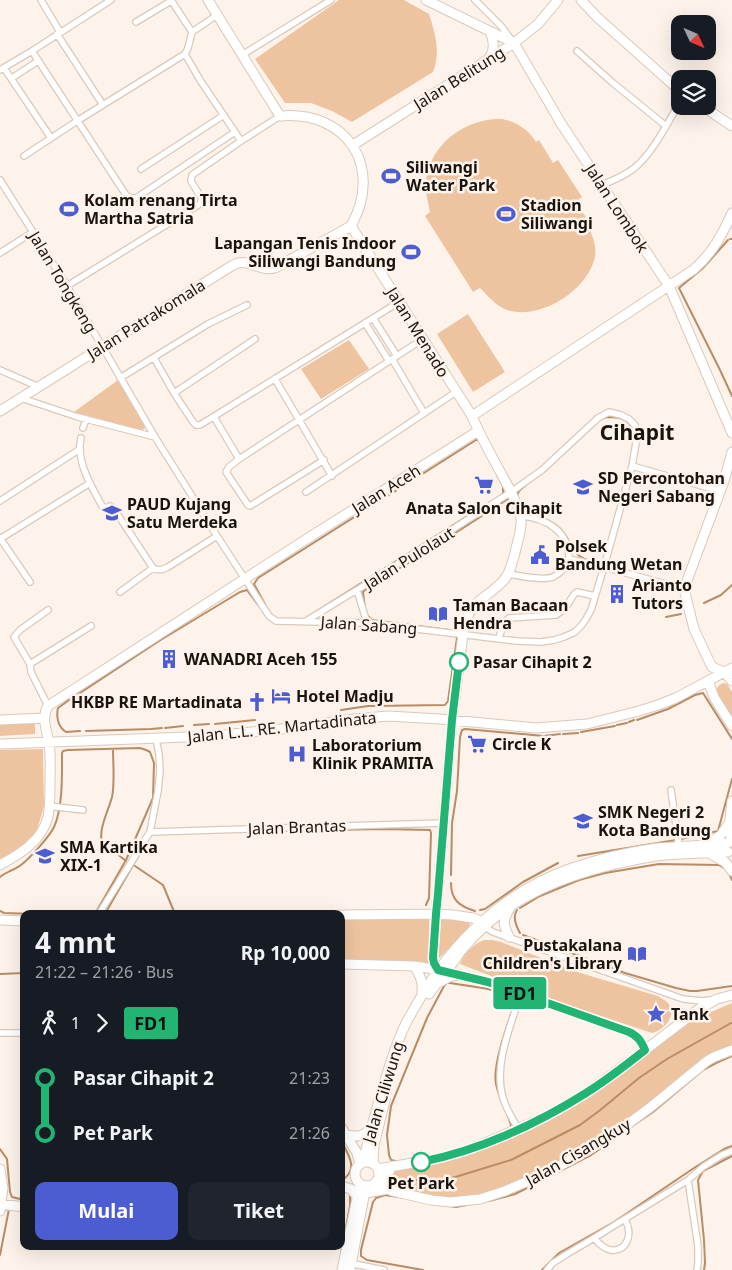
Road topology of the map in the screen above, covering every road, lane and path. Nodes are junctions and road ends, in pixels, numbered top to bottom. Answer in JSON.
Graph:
{"nodes":[{"id":1,"x":40,"y":0,"type":"edge"},
{"id":2,"x":111,"y":0,"type":"edge"},
{"id":3,"x":171,"y":0,"type":"edge"},
{"id":4,"x":208,"y":0,"type":"edge"},
{"id":5,"x":331,"y":0,"type":"edge"},
{"id":6,"x":426,"y":0,"type":"edge"},
{"id":7,"x":475,"y":0,"type":"edge"},
{"id":8,"x":558,"y":0,"type":"edge"},
{"id":9,"x":581,"y":0,"type":"edge"},
{"id":10,"x":217,"y":15,"type":"junction"},
{"id":11,"x":496,"y":21,"type":"junction"},
{"id":12,"x":136,"y":22,"type":"dead end"},
{"id":13,"x":490,"y":31,"type":"junction"},
{"id":14,"x":192,"y":32,"type":"junction"},
{"id":15,"x":59,"y":33,"type":"junction"},
{"id":16,"x":514,"y":43,"type":"junction"},
{"id":17,"x":32,"y":51,"type":"junction"},
{"id":18,"x":577,"y":51,"type":"dead end"},
{"id":19,"x":184,"y":54,"type":"junction"},
{"id":20,"x":242,"y":55,"type":"junction"},
{"id":21,"x":489,"y":59,"type":"junction"},
{"id":22,"x":38,"y":61,"type":"junction"},
{"id":23,"x":2,"y":69,"type":"edge"},
{"id":24,"x":12,"y":78,"type":"junction"},
{"id":25,"x":671,"y":83,"type":"edge"},
{"id":26,"x":103,"y":104,"type":"junction"},
{"id":27,"x":224,"y":115,"type":"junction"},
{"id":28,"x":672,"y":115,"type":"edge"},
{"id":29,"x":716,"y":115,"type":"edge"},
{"id":30,"x":280,"y":116,"type":"junction"},
{"id":31,"x":77,"y":121,"type":"junction"},
{"id":32,"x":666,"y":126,"type":"junction"},
{"id":33,"x":732,"y":126,"type":"edge"},
{"id":34,"x":235,"y":132,"type":"junction"},
{"id":35,"x":51,"y":138,"type":"junction"},
{"id":36,"x":240,"y":141,"type":"junction"},
{"id":37,"x":353,"y":145,"type":"junction"},
{"id":38,"x":24,"y":156,"type":"dead end"},
{"id":39,"x":141,"y":169,"type":"dead end"},
{"id":40,"x":0,"y":180,"type":"edge"},
{"id":41,"x":602,"y":185,"type":"junction"},
{"id":42,"x":732,"y":213,"type":"edge"},
{"id":43,"x":351,"y":226,"type":"junction"},
{"id":44,"x":729,"y":230,"type":"edge"},
{"id":45,"x":33,"y":232,"type":"junction"},
{"id":46,"x":0,"y":253,"type":"edge"},
{"id":47,"x":67,"y":286,"type":"junction"},
{"id":48,"x":669,"y":286,"type":"junction"},
{"id":49,"x":399,"y":302,"type":"junction"},
{"id":50,"x":247,"y":305,"type":"dead end"},
{"id":51,"x":373,"y":318,"type":"junction"},
{"id":52,"x":365,"y":324,"type":"junction"},
{"id":53,"x":255,"y":339,"type":"dead end"},
{"id":54,"x":423,"y":339,"type":"junction"},
{"id":55,"x":102,"y":347,"type":"junction"},
{"id":56,"x":154,"y":358,"type":"junction"},
{"id":57,"x":393,"y":359,"type":"junction"},
{"id":58,"x":0,"y":370,"type":"edge"},
{"id":59,"x":120,"y":378,"type":"junction"},
{"id":60,"x":275,"y":379,"type":"junction"},
{"id":61,"x":39,"y":387,"type":"junction"},
{"id":62,"x":456,"y":392,"type":"junction"},
{"id":63,"x":174,"y":393,"type":"junction"},
{"id":64,"x":21,"y":398,"type":"junction"},
{"id":65,"x":0,"y":411,"type":"edge"},
{"id":66,"x":424,"y":413,"type":"junction"},
{"id":67,"x":214,"y":416,"type":"junction"},
{"id":68,"x":472,"y":416,"type":"junction"},
{"id":69,"x":86,"y":419,"type":"junction"},
{"id":70,"x":299,"y":420,"type":"junction"},
{"id":71,"x":83,"y":428,"type":"dead end"},
{"id":72,"x":478,"y":431,"type":"junction"},
{"id":73,"x":732,"y":433,"type":"edge"},
{"id":74,"x":156,"y":437,"type":"junction"},
{"id":75,"x":81,"y":438,"type":"dead end"},
{"id":76,"x":80,"y":449,"type":"junction"},
{"id":77,"x":732,"y":452,"type":"edge"},
{"id":78,"x":239,"y":459,"type":"junction"},
{"id":79,"x":324,"y":460,"type":"junction"},
{"id":80,"x":632,"y":466,"type":"junction"},
{"id":81,"x":732,"y":475,"type":"edge"},
{"id":82,"x":332,"y":476,"type":"junction"},
{"id":83,"x":724,"y":481,"type":"junction"},
{"id":84,"x":90,"y":482,"type":"junction"},
{"id":85,"x":720,"y":491,"type":"junction"},
{"id":86,"x":306,"y":492,"type":"dead end"},
{"id":87,"x":511,"y":492,"type":"junction"},
{"id":88,"x":0,"y":501,"type":"edge"},
{"id":89,"x":521,"y":516,"type":"junction"},
{"id":90,"x":217,"y":536,"type":"junction"},
{"id":91,"x":0,"y":539,"type":"edge"},
{"id":92,"x":569,"y":559,"type":"junction"},
{"id":93,"x":604,"y":567,"type":"junction"},
{"id":94,"x":153,"y":568,"type":"junction"},
{"id":95,"x":509,"y":574,"type":"junction"},
{"id":96,"x":244,"y":579,"type":"junction"},
{"id":97,"x":30,"y":582,"type":"dead end"},
{"id":98,"x":684,"y":589,"type":"junction"},
{"id":99,"x":357,"y":590,"type":"junction"},
{"id":100,"x":120,"y":592,"type":"dead end"},
{"id":101,"x":595,"y":596,"type":"junction"},
{"id":102,"x":48,"y":610,"type":"dead end"},
{"id":103,"x":306,"y":621,"type":"junction"},
{"id":104,"x":367,"y":623,"type":"junction"},
{"id":105,"x":91,"y":626,"type":"dead end"},
{"id":106,"x":463,"y":634,"type":"junction"},
{"id":107,"x":499,"y":639,"type":"junction"},
{"id":108,"x":30,"y":664,"type":"junction"},
{"id":109,"x":712,"y":667,"type":"junction"},
{"id":110,"x":728,"y":670,"type":"edge"},
{"id":111,"x":708,"y":681,"type":"junction"},
{"id":112,"x":732,"y":681,"type":"edge"},
{"id":113,"x":48,"y":706,"type":"junction"},
{"id":114,"x":45,"y":718,"type":"junction"},
{"id":115,"x":0,"y":720,"type":"edge"},
{"id":116,"x":452,"y":720,"type":"junction"},
{"id":117,"x":732,"y":726,"type":"edge"},
{"id":118,"x":156,"y":739,"type":"junction"},
{"id":119,"x":49,"y":743,"type":"junction"},
{"id":120,"x":0,"y":744,"type":"edge"},
{"id":121,"x":671,"y":790,"type":"dead end"},
{"id":122,"x":732,"y":801,"type":"edge"},
{"id":123,"x":56,"y":807,"type":"junction"},
{"id":124,"x":83,"y":810,"type":"dead end"},
{"id":125,"x":731,"y":822,"type":"edge"},
{"id":126,"x":444,"y":823,"type":"junction"},
{"id":127,"x":150,"y":832,"type":"junction"},
{"id":128,"x":679,"y":847,"type":"junction"},
{"id":129,"x":707,"y":849,"type":"junction"},
{"id":130,"x":730,"y":849,"type":"edge"},
{"id":131,"x":622,"y":859,"type":"junction"},
{"id":132,"x":0,"y":865,"type":"edge"},
{"id":133,"x":732,"y":871,"type":"edge"},
{"id":134,"x":438,"y":894,"type":"junction"},
{"id":135,"x":511,"y":906,"type":"junction"},
{"id":136,"x":101,"y":910,"type":"edge"},
{"id":137,"x":436,"y":914,"type":"junction"},
{"id":138,"x":345,"y":915,"type":"edge"},
{"id":139,"x":453,"y":915,"type":"junction"},
{"id":140,"x":0,"y":920,"type":"edge"},
{"id":141,"x":20,"y":921,"type":"edge"},
{"id":142,"x":483,"y":925,"type":"junction"},
{"id":143,"x":510,"y":937,"type":"junction"},
{"id":144,"x":345,"y":964,"type":"edge"},
{"id":145,"x":414,"y":966,"type":"junction"},
{"id":146,"x":442,"y":971,"type":"junction"},
{"id":147,"x":459,"y":975,"type":"junction"},
{"id":148,"x":433,"y":988,"type":"junction"},
{"id":149,"x":521,"y":993,"type":"junction"},
{"id":150,"x":422,"y":995,"type":"junction"},
{"id":151,"x":732,"y":995,"type":"edge"},
{"id":152,"x":717,"y":999,"type":"junction"},
{"id":153,"x":0,"y":1033,"type":"edge"},
{"id":154,"x":20,"y":1033,"type":"edge"},
{"id":155,"x":645,"y":1050,"type":"junction"},
{"id":156,"x":732,"y":1050,"type":"edge"},
{"id":157,"x":392,"y":1066,"type":"junction"},
{"id":158,"x":372,"y":1126,"type":"junction"},
{"id":159,"x":518,"y":1129,"type":"junction"},
{"id":160,"x":345,"y":1131,"type":"edge"},
{"id":161,"x":345,"y":1133,"type":"edge"},
{"id":162,"x":732,"y":1151,"type":"edge"},
{"id":163,"x":362,"y":1164,"type":"junction"},
{"id":164,"x":376,"y":1166,"type":"junction"},
{"id":165,"x":392,"y":1166,"type":"junction"},
{"id":166,"x":0,"y":1169,"type":"edge"},
{"id":167,"x":688,"y":1180,"type":"junction"},
{"id":168,"x":376,"y":1182,"type":"junction"},
{"id":169,"x":345,"y":1185,"type":"edge"},
{"id":170,"x":345,"y":1187,"type":"edge"},
{"id":171,"x":361,"y":1187,"type":"junction"},
{"id":172,"x":388,"y":1189,"type":"junction"},
{"id":173,"x":20,"y":1207,"type":"edge"},
{"id":174,"x":1,"y":1208,"type":"edge"},
{"id":175,"x":625,"y":1220,"type":"junction"},
{"id":176,"x":594,"y":1238,"type":"junction"},
{"id":177,"x":347,"y":1266,"type":"edge"},
{"id":178,"x":384,"y":1270,"type":"edge"},
{"id":179,"x":548,"y":1270,"type":"edge"},
{"id":180,"x":697,"y":1270,"type":"edge"}],
"edges":[{"from":1,"to":15,"type":"street"},
{"from":2,"to":15,"type":"street"},
{"from":3,"to":12,"type":"street"},
{"from":3,"to":14,"type":"street"},
{"from":4,"to":10,"type":"street"},
{"from":5,"to":20,"type":"street"},
{"from":6,"to":13,"type":"street"},
{"from":7,"to":11,"type":"street","name":"Jalan Lombok"},
{"from":8,"to":16,"type":"street","name":"Jalan Belitung"},
{"from":9,"to":25,"type":"street"},
{"from":10,"to":14,"type":"street"},
{"from":10,"to":20,"type":"street"},
{"from":11,"to":13,"type":"street"},
{"from":11,"to":16,"type":"street","name":"Jalan Lombok"},
{"from":13,"to":16,"type":"street"},
{"from":13,"to":21,"type":"street"},
{"from":14,"to":19,"type":"street"},
{"from":15,"to":17,"type":"street"},
{"from":15,"to":26,"type":"street"},
{"from":16,"to":21,"type":"street","name":"Jalan Belitung"},
{"from":16,"to":41,"type":"street","name":"Jalan Lombok"},
{"from":17,"to":22,"type":"street"},
{"from":17,"to":23,"type":"street"},
{"from":18,"to":32,"type":"street"},
{"from":19,"to":26,"type":"street"},
{"from":19,"to":27,"type":"street"},
{"from":20,"to":30,"type":"street"},
{"from":21,"to":37,"type":"street","name":"Jalan Belitung"},
{"from":22,"to":24,"type":"street"},
{"from":22,"to":31,"type":"street"},
{"from":23,"to":24,"type":"street"},
{"from":24,"to":35,"type":"street"},
{"from":26,"to":31,"type":"street"},
{"from":27,"to":34,"type":"street"},
{"from":27,"to":39,"type":"street"},
{"from":28,"to":32,"type":"street"},
{"from":29,"to":33,"type":"street"},
{"from":30,"to":36,"type":"street"},
{"from":30,"to":37,"type":"street"},
{"from":31,"to":34,"type":"street"},
{"from":31,"to":35,"type":"street"},
{"from":32,"to":41,"type":"street"},
{"from":34,"to":36,"type":"street"},
{"from":35,"to":38,"type":"street"},
{"from":36,"to":47,"type":"street"},
{"from":37,"to":43,"type":"street"},
{"from":40,"to":45,"type":"street","name":"Jalan Tongkeng"},
{"from":41,"to":48,"type":"street","name":"Jalan Lombok"},
{"from":42,"to":44,"type":"street"},
{"from":43,"to":49,"type":"street","name":"Jalan Menado"},
{"from":43,"to":55,"type":"street","name":"Jalan Patrakomala"},
{"from":44,"to":48,"type":"street"},
{"from":45,"to":46,"type":"street"},
{"from":45,"to":47,"type":"street","name":"Jalan Tongkeng"},
{"from":47,"to":55,"type":"street","name":"Jalan Tongkeng"},
{"from":48,"to":68,"type":"street"},
{"from":48,"to":73,"type":"street","name":"Jalan Lombok"},
{"from":49,"to":51,"type":"street"},
{"from":49,"to":54,"type":"street","name":"Jalan Menado"},
{"from":50,"to":56,"type":"street"},
{"from":51,"to":52,"type":"street"},
{"from":51,"to":57,"type":"street"},
{"from":52,"to":57,"type":"street"},
{"from":52,"to":60,"type":"street"},
{"from":53,"to":63,"type":"street"},
{"from":54,"to":57,"type":"street"},
{"from":54,"to":62,"type":"street","name":"Jalan Menado"},
{"from":55,"to":59,"type":"street","name":"Jalan Tongkeng"},
{"from":55,"to":61,"type":"street","name":"Jalan Patrakomala"},
{"from":56,"to":59,"type":"street"},
{"from":56,"to":63,"type":"street"},
{"from":57,"to":66,"type":"street"},
{"from":57,"to":70,"type":"street"},
{"from":58,"to":61,"type":"street"},
{"from":59,"to":74,"type":"street","name":"Jalan Tongkeng"},
{"from":60,"to":67,"type":"street"},
{"from":60,"to":70,"type":"street"},
{"from":61,"to":64,"type":"street","name":"Jalan Patrakomala"},
{"from":62,"to":66,"type":"street"},
{"from":62,"to":68,"type":"street","name":"Jalan Menado"},
{"from":63,"to":67,"type":"street"},
{"from":64,"to":65,"type":"street","name":"Jalan Patrakomala"},
{"from":64,"to":69,"type":"street"},
{"from":66,"to":82,"type":"street"},
{"from":67,"to":78,"type":"street"},
{"from":68,"to":72,"type":"street"},
{"from":69,"to":71,"type":"street"},
{"from":69,"to":74,"type":"street"},
{"from":70,"to":78,"type":"street"},
{"from":70,"to":79,"type":"street"},
{"from":72,"to":87,"type":"street"},
{"from":72,"to":96,"type":"street","name":"Jalan Aceh"},
{"from":74,"to":90,"type":"street","name":"Jalan Tongkeng"},
{"from":75,"to":76,"type":"street"},
{"from":76,"to":84,"type":"street"},
{"from":76,"to":88,"type":"street"},
{"from":77,"to":83,"type":"street"},
{"from":78,"to":79,"type":"street"},
{"from":79,"to":82,"type":"street"},
{"from":80,"to":85,"type":"street"},
{"from":80,"to":87,"type":"street","name":"Jalan Pulolaut"},
{"from":80,"to":93,"type":"street","name":"Jalan Sabang"},
{"from":81,"to":83,"type":"street"},
{"from":82,"to":86,"type":"street"},
{"from":83,"to":85,"type":"street"},
{"from":84,"to":91,"type":"street"},
{"from":84,"to":94,"type":"street"},
{"from":85,"to":98,"type":"street"},
{"from":87,"to":89,"type":"street"},
{"from":87,"to":99,"type":"street","name":"Jalan Pulolaut"},
{"from":89,"to":92,"type":"street"},
{"from":89,"to":95,"type":"street"},
{"from":90,"to":94,"type":"street"},
{"from":90,"to":96,"type":"street","name":"Jalan Tongkeng"},
{"from":91,"to":97,"type":"street"},
{"from":92,"to":93,"type":"street"},
{"from":92,"to":95,"type":"street"},
{"from":93,"to":98,"type":"street"},
{"from":93,"to":101,"type":"street","name":"Jalan Sabang"},
{"from":94,"to":100,"type":"street"},
{"from":95,"to":106,"type":"street"},
{"from":96,"to":103,"type":"street","name":"Jalan Sabang"},
{"from":96,"to":113,"type":"street","name":"Jalan Aceh"},
{"from":98,"to":109,"type":"street"},
{"from":99,"to":103,"type":"street","name":"Jalan Pulolaut"},
{"from":99,"to":104,"type":"street"},
{"from":101,"to":107,"type":"street","name":"Jalan Sabang"},
{"from":101,"to":107,"type":"street"},
{"from":102,"to":108,"type":"street"},
{"from":103,"to":104,"type":"street","name":"Jalan Sabang"},
{"from":104,"to":106,"type":"street","name":"Jalan Sabang"},
{"from":105,"to":108,"type":"street"},
{"from":106,"to":107,"type":"street","name":"Jalan Sabang"},
{"from":106,"to":116,"type":"street"},
{"from":108,"to":113,"type":"street"},
{"from":109,"to":110,"type":"street"},
{"from":109,"to":111,"type":"street"},
{"from":110,"to":111,"type":"street","name":"Jalan L.L. RE. Martadinata"},
{"from":110,"to":112,"type":"street"},
{"from":111,"to":116,"type":"street","name":"Jalan L.L. RE. Martadinata"},
{"from":111,"to":117,"type":"street"},
{"from":113,"to":114,"type":"street"},
{"from":114,"to":115,"type":"street"},
{"from":114,"to":119,"type":"street"},
{"from":116,"to":118,"type":"street","name":"Jalan L.L. RE. Martadinata"},
{"from":116,"to":126,"type":"street"},
{"from":118,"to":119,"type":"street","name":"Jalan L.L. RE. Martadinata"},
{"from":118,"to":127,"type":"street"},
{"from":119,"to":120,"type":"street","name":"Jalan L.L. RE. Martadinata"},
{"from":119,"to":123,"type":"street"},
{"from":121,"to":128,"type":"street"},
{"from":122,"to":125,"type":"street"},
{"from":123,"to":124,"type":"street"},
{"from":123,"to":132,"type":"street"},
{"from":125,"to":129,"type":"street"},
{"from":125,"to":130,"type":"street"},
{"from":126,"to":127,"type":"street","name":"Jalan Brantas"},
{"from":126,"to":134,"type":"street"},
{"from":127,"to":136,"type":"street"},
{"from":128,"to":129,"type":"street","name":"Jalan Ciliwung"},
{"from":128,"to":131,"type":"street","name":"Jalan Ciliwung"},
{"from":129,"to":130,"type":"street","name":"Jalan Ciliwung"},
{"from":129,"to":131,"type":"street","name":"Jalan Ciliwung"},
{"from":129,"to":133,"type":"street"},
{"from":131,"to":135,"type":"street","name":"Jalan Ciliwung"},
{"from":131,"to":142,"type":"street","name":"Jalan Ciliwung"},
{"from":134,"to":137,"type":"street"},
{"from":134,"to":139,"type":"street"},
{"from":135,"to":142,"type":"street","name":"Jalan Ciliwung"},
{"from":135,"to":143,"type":"street"},
{"from":137,"to":138,"type":"street"},
{"from":137,"to":139,"type":"street"},
{"from":137,"to":146,"type":"street"},
{"from":139,"to":142,"type":"street"},
{"from":140,"to":141,"type":"street"},
{"from":142,"to":143,"type":"street"},
{"from":142,"to":146,"type":"street","name":"Jalan Ciliwung"},
{"from":143,"to":152,"type":"street"},
{"from":144,"to":145,"type":"street"},
{"from":145,"to":146,"type":"street"},
{"from":145,"to":150,"type":"street"},
{"from":146,"to":147,"type":"street"},
{"from":146,"to":148,"type":"street","name":"Jalan Ciliwung"},
{"from":146,"to":150,"type":"street","name":"Jalan Ciliwung"},
{"from":147,"to":148,"type":"street"},
{"from":147,"to":149,"type":"street"},
{"from":148,"to":157,"type":"street","name":"Jalan Ciliwung"},
{"from":149,"to":155,"type":"street"},
{"from":149,"to":159,"type":"street"},
{"from":150,"to":157,"type":"street","name":"Jalan Ciliwung"},
{"from":151,"to":152,"type":"street"},
{"from":152,"to":155,"type":"street"},
{"from":153,"to":154,"type":"street"},
{"from":155,"to":159,"type":"street"},
{"from":156,"to":172,"type":"street","name":"Jalan Cisangkuy"},
{"from":157,"to":158,"type":"street","name":"Jalan Ciliwung"},
{"from":157,"to":164,"type":"street","name":"Jalan Ciliwung"},
{"from":158,"to":160,"type":"street"},
{"from":158,"to":163,"type":"street","name":"Jalan Ciliwung"},
{"from":159,"to":165,"type":"street"},
{"from":161,"to":163,"type":"street"},
{"from":162,"to":167,"type":"street"},
{"from":163,"to":164,"type":"street"},
{"from":163,"to":171,"type":"street"},
{"from":164,"to":165,"type":"street"},
{"from":164,"to":168,"type":"street"},
{"from":165,"to":172,"type":"street"},
{"from":166,"to":174,"type":"street"},
{"from":167,"to":175,"type":"street"},
{"from":167,"to":180,"type":"street"},
{"from":168,"to":171,"type":"street"},
{"from":168,"to":172,"type":"street","name":"Jalan Cisangkuy"},
{"from":169,"to":171,"type":"street"},
{"from":170,"to":171,"type":"street"},
{"from":171,"to":172,"type":"street"},
{"from":171,"to":177,"type":"street"},
{"from":173,"to":174,"type":"street"},
{"from":175,"to":176,"type":"street"},
{"from":175,"to":176,"type":"street"},
{"from":176,"to":179,"type":"street"},
{"from":177,"to":178,"type":"street"}]}
